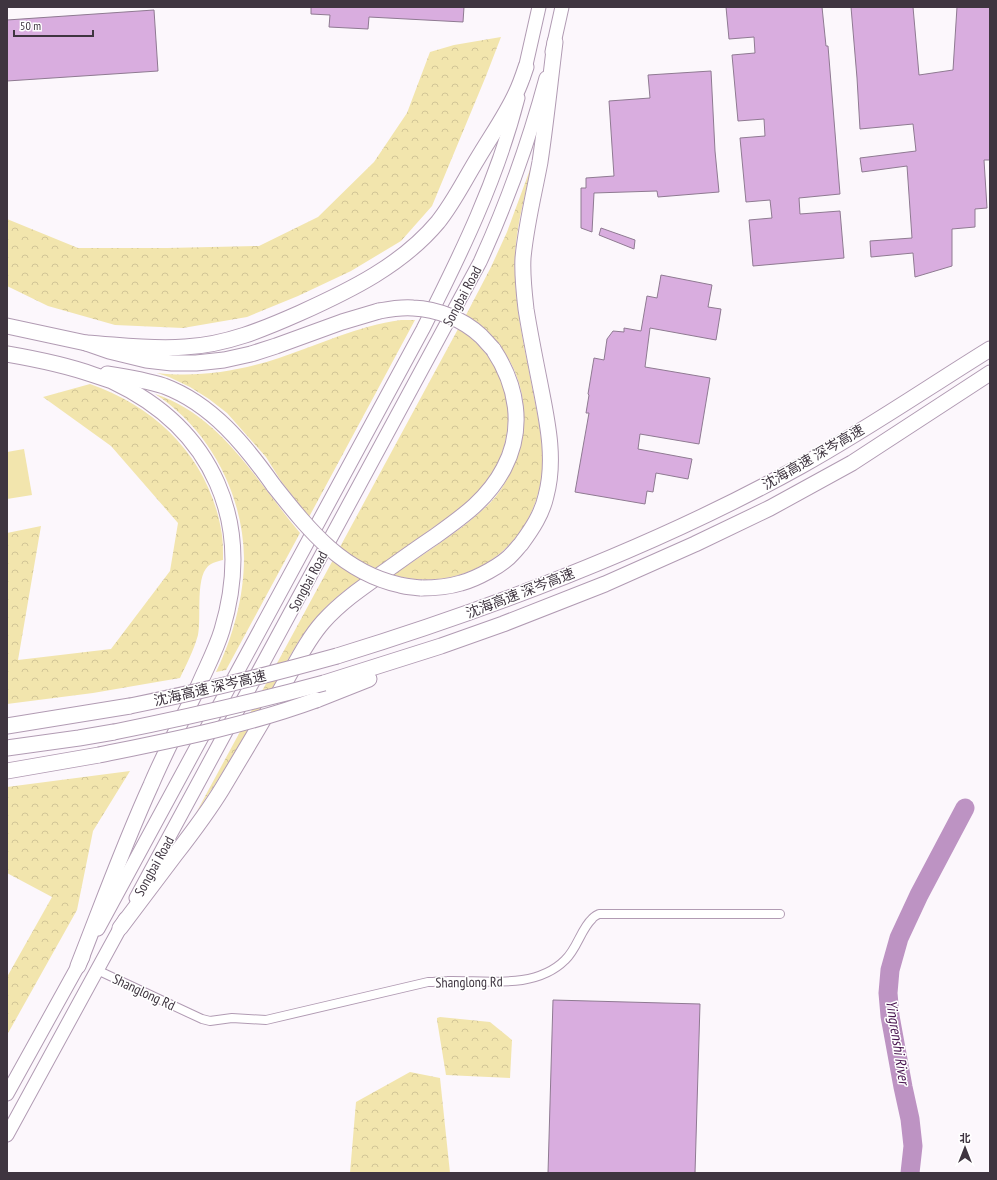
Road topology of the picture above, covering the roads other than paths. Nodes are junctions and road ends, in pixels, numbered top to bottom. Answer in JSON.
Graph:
{"nodes":[{"id":1,"x":539,"y":7,"type":"edge"},
{"id":2,"x":562,"y":7,"type":"edge"},
{"id":3,"x":555,"y":42,"type":"junction"},
{"id":4,"x":526,"y":67,"type":"junction"},
{"id":5,"x":7,"y":326,"type":"edge"},
{"id":6,"x":86,"y":343,"type":"junction"},
{"id":7,"x":990,"y":349,"type":"edge"},
{"id":8,"x":7,"y":354,"type":"edge"},
{"id":9,"x":80,"y":370,"type":"junction"},
{"id":10,"x":990,"y":373,"type":"edge"},
{"id":11,"x":442,"y":646,"type":"junction"},
{"id":12,"x":7,"y":722,"type":"edge"},
{"id":13,"x":33,"y":722,"type":"junction"},
{"id":14,"x":7,"y":726,"type":"edge"},
{"id":15,"x":7,"y":748,"type":"edge"},
{"id":16,"x":7,"y":771,"type":"edge"},
{"id":17,"x":780,"y":914,"type":"dead end"},
{"id":18,"x":120,"y":928,"type":"junction"},
{"id":19,"x":78,"y":966,"type":"junction"},
{"id":20,"x":96,"y":970,"type":"junction"},
{"id":21,"x":7,"y":1094,"type":"edge"},
{"id":22,"x":7,"y":1135,"type":"edge"}],
"edges":[{"from":1,"to":4,"type":"main road","name":"Songbai Road"},
{"from":2,"to":3,"type":"main road","name":"Songbai Road"},
{"from":3,"to":9,"type":"highway","bridge":true},
{"from":3,"to":18,"type":"main road","name":"Songbai Road"},
{"from":4,"to":6,"type":"highway"},
{"from":4,"to":19,"type":"main road","name":"Songbai Road"},
{"from":5,"to":6,"type":"highway"},
{"from":6,"to":18,"type":"highway","bridge":true},
{"from":7,"to":13,"type":"highway","name":"沈海高速 深岑高速","bridge":true},
{"from":8,"to":9,"type":"highway"},
{"from":9,"to":19,"type":"highway"},
{"from":10,"to":11,"type":"highway","name":"沈海高速 深岑高速"},
{"from":11,"to":15,"type":"highway","name":"沈海高速 深岑高速","bridge":true},
{"from":11,"to":16,"type":"highway","bridge":true},
{"from":12,"to":13,"type":"highway"},
{"from":13,"to":14,"type":"highway","name":"沈海高速 深岑高速"},
{"from":17,"to":20,"type":"street","name":"Shanglong Rd"},
{"from":18,"to":20,"type":"main road","name":"Songbai Road"},
{"from":19,"to":21,"type":"main road","name":"Songbai Road"},
{"from":20,"to":22,"type":"main road","name":"Songbai Road"}]}
